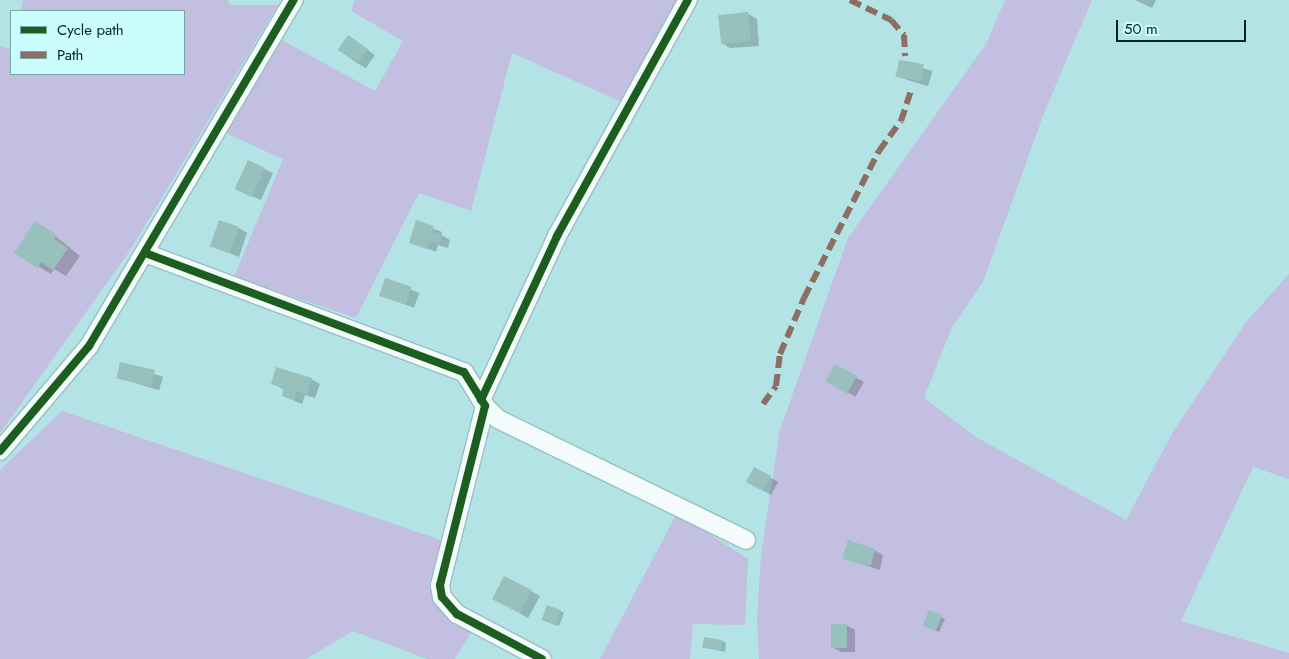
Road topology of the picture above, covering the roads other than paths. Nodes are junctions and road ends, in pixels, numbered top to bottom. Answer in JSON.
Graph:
{"nodes":[{"id":1,"x":294,"y":0,"type":"edge"},
{"id":2,"x":688,"y":0,"type":"edge"},
{"id":3,"x":146,"y":253,"type":"junction"},
{"id":4,"x":483,"y":403,"type":"junction"},
{"id":5,"x":1,"y":449,"type":"edge"},
{"id":6,"x":746,"y":540,"type":"dead end"},
{"id":7,"x":542,"y":659,"type":"edge"}],
"edges":[{"from":1,"to":3,"type":"street"},
{"from":2,"to":4,"type":"street"},
{"from":3,"to":4,"type":"street"},
{"from":3,"to":5,"type":"street"},
{"from":4,"to":6,"type":"street"},
{"from":4,"to":7,"type":"street"}]}
